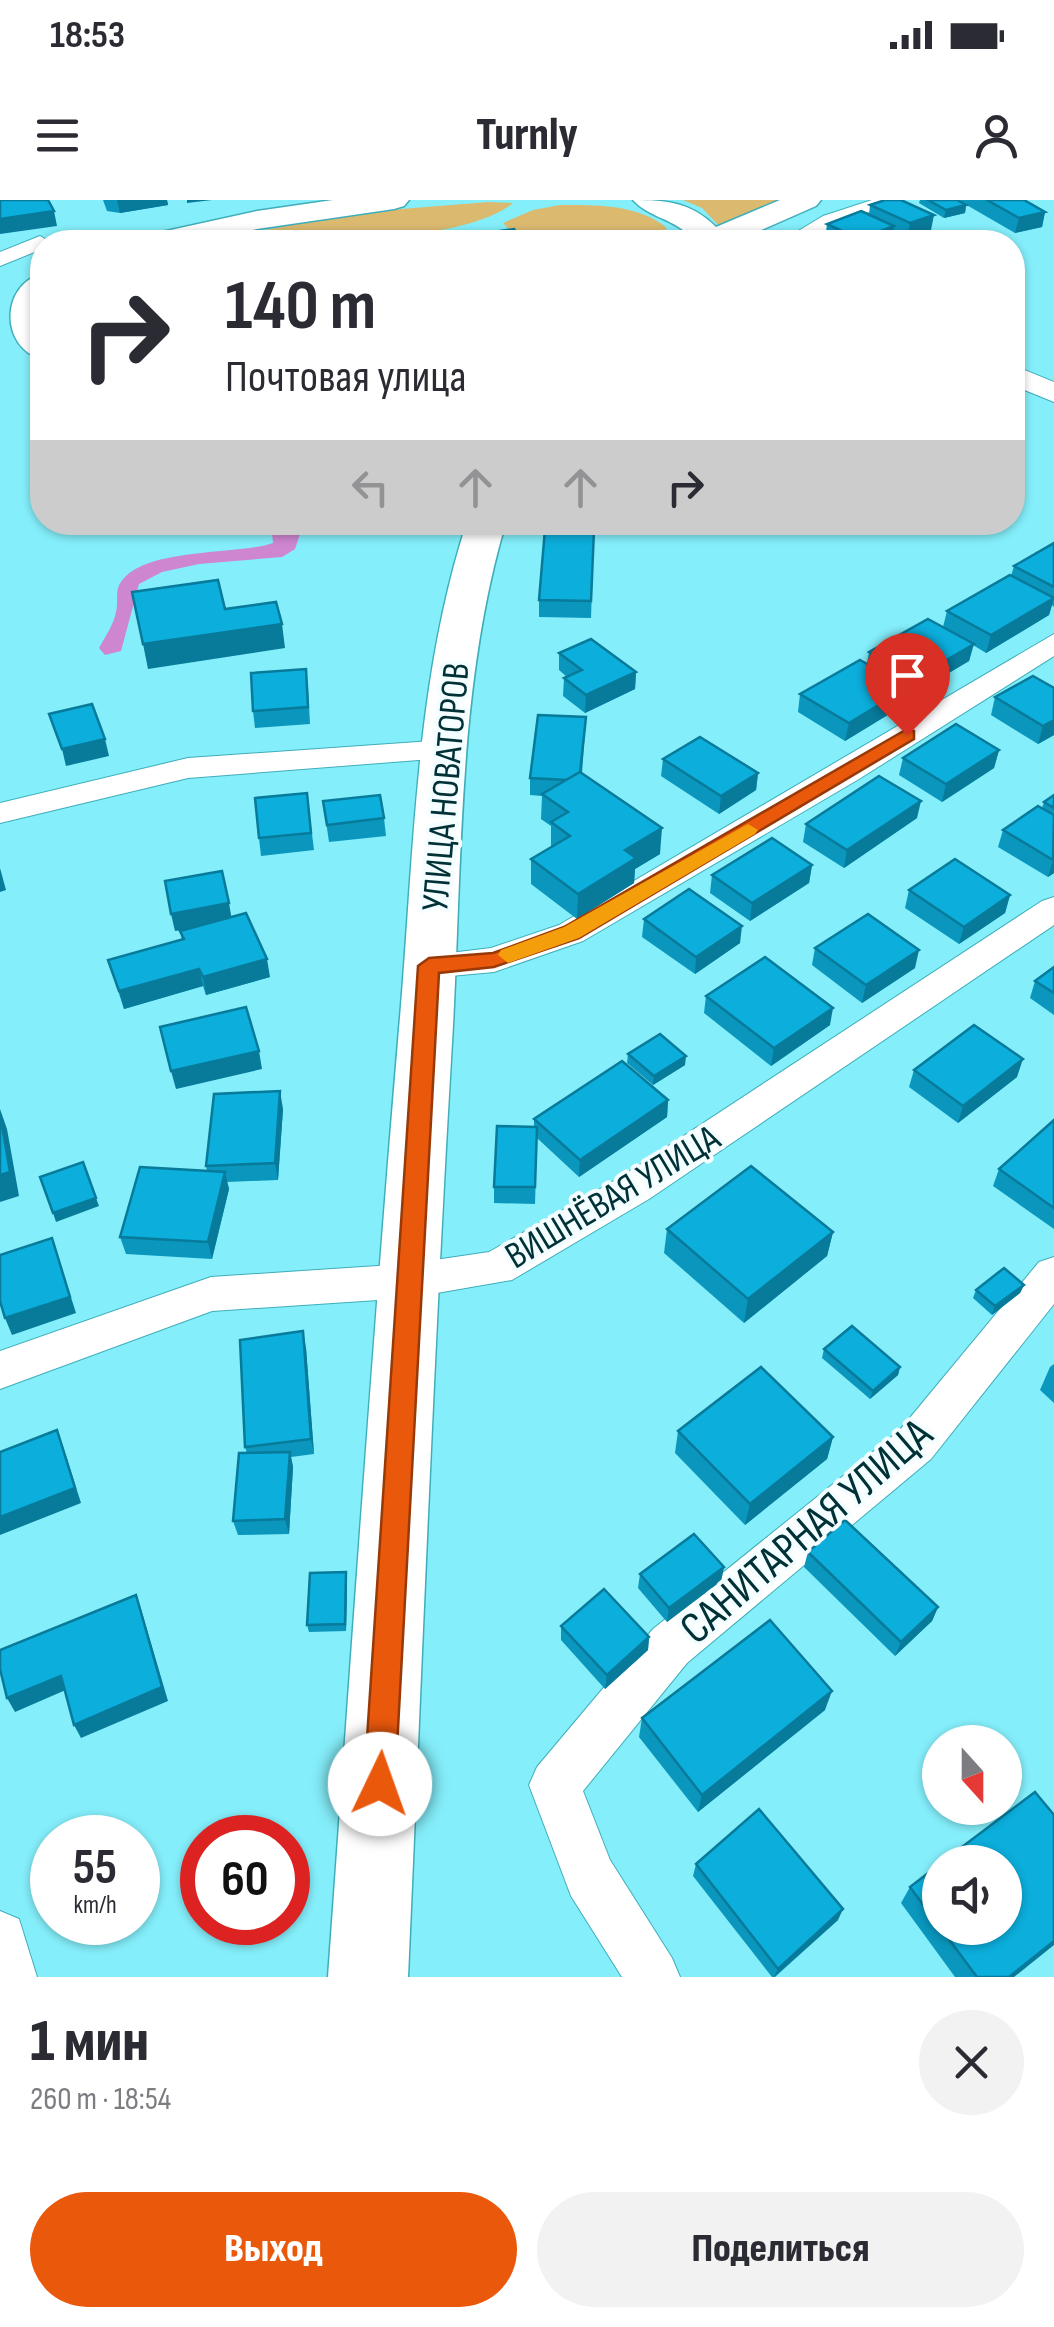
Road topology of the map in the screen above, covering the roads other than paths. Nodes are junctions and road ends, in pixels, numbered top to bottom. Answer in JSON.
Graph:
{"nodes":[{"id":1,"x":394,"y":200,"type":"edge"},
{"id":2,"x":648,"y":200,"type":"edge"},
{"id":3,"x":806,"y":200,"type":"edge"},
{"id":4,"x":892,"y":200,"type":"edge"},
{"id":5,"x":324,"y":205,"type":"edge"},
{"id":6,"x":211,"y":230,"type":"edge"},
{"id":7,"x":702,"y":230,"type":"edge"},
{"id":8,"x":733,"y":230,"type":"edge"},
{"id":9,"x":812,"y":230,"type":"edge"},
{"id":10,"x":30,"y":259,"type":"edge"},
{"id":11,"x":0,"y":260,"type":"edge"},
{"id":12,"x":30,"y":266,"type":"edge"},
{"id":13,"x":0,"y":286,"type":"edge"},
{"id":14,"x":30,"y":298,"type":"edge"},
{"id":15,"x":30,"y":336,"type":"edge"},
{"id":16,"x":0,"y":356,"type":"edge"},
{"id":17,"x":30,"y":358,"type":"edge"},
{"id":18,"x":1025,"y":380,"type":"edge"},
{"id":19,"x":1054,"y":393,"type":"edge"},
{"id":20,"x":476,"y":535,"type":"edge"},
{"id":21,"x":1054,"y":643,"type":"edge"},
{"id":22,"x":446,"y":750,"type":"junction"},
{"id":23,"x":0,"y":812,"type":"edge"},
{"id":24,"x":1054,"y":909,"type":"edge"},
{"id":25,"x":429,"y":966,"type":"junction"},
{"id":26,"x":1054,"y":1274,"type":"edge"},
{"id":27,"x":408,"y":1282,"type":"junction"},
{"id":28,"x":0,"y":1370,"type":"edge"},
{"id":29,"x":0,"y":1938,"type":"edge"},
{"id":30,"x":10,"y":1977,"type":"edge"},
{"id":31,"x":368,"y":1977,"type":"edge"},
{"id":32,"x":653,"y":1977,"type":"edge"}],
"edges":[{"from":1,"to":5,"type":"main road"},
{"from":2,"to":7,"type":"main road"},
{"from":3,"to":8,"type":"main road"},
{"from":4,"to":9,"type":"street"},
{"from":5,"to":6,"type":"main road"},
{"from":10,"to":11,"type":"street"},
{"from":12,"to":13,"type":"main road"},
{"from":14,"to":15,"type":"main road"},
{"from":16,"to":17,"type":"main road"},
{"from":18,"to":19,"type":"street"},
{"from":20,"to":22,"type":"main road","name":"УЛИЦА НОВАТОРОВ"},
{"from":21,"to":25,"type":"street"},
{"from":22,"to":23,"type":"street"},
{"from":22,"to":25,"type":"main road","name":"УЛИЦА НОВАТОРОВ"},
{"from":24,"to":27,"type":"street","name":"ВИШНЁВАЯ УЛИЦА"},
{"from":25,"to":27,"type":"main road","name":"УЛИЦА НОВАТОРОВ"},
{"from":26,"to":32,"type":"street","name":"САНИТАРНАЯ УЛИЦА"},
{"from":27,"to":28,"type":"street","name":"ВИШНЁВАЯ УЛИЦА"},
{"from":27,"to":31,"type":"main road","name":"УЛИЦА НОВАТОРОВ"},
{"from":29,"to":30,"type":"street"}]}
